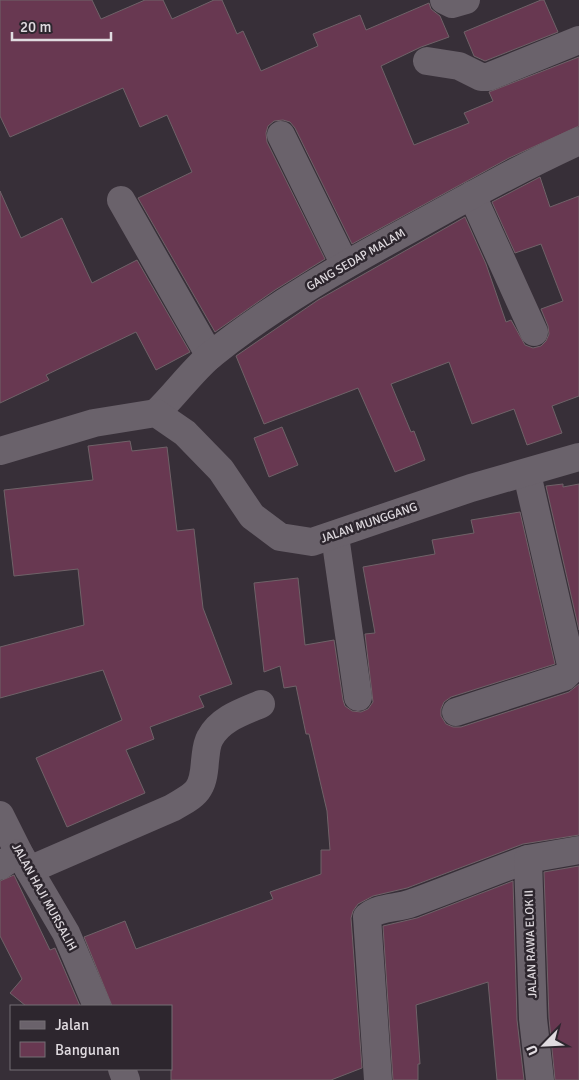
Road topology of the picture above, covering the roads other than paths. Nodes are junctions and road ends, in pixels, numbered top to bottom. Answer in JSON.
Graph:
{"nodes":[{"id":1,"x":444,"y":0,"type":"edge"},
{"id":2,"x":466,"y":0,"type":"edge"},
{"id":3,"x":579,"y":40,"type":"edge"},
{"id":4,"x":427,"y":61,"type":"dead end"},
{"id":5,"x":281,"y":134,"type":"dead end"},
{"id":6,"x":579,"y":141,"type":"edge"},
{"id":7,"x":472,"y":195,"type":"junction"},
{"id":8,"x":121,"y":200,"type":"dead end"},
{"id":9,"x":345,"y":265,"type":"junction"},
{"id":10,"x":534,"y":332,"type":"dead end"},
{"id":11,"x":210,"y":356,"type":"junction"},
{"id":12,"x":156,"y":413,"type":"junction"},
{"id":13,"x":0,"y":451,"type":"edge"},
{"id":14,"x":579,"y":457,"type":"edge"},
{"id":15,"x":527,"y":474,"type":"junction"},
{"id":16,"x":335,"y":536,"type":"junction"},
{"id":17,"x":358,"y":697,"type":"dead end"},
{"id":18,"x":261,"y":704,"type":"dead end"},
{"id":19,"x":456,"y":712,"type":"dead end"},
{"id":20,"x":0,"y":815,"type":"edge"},
{"id":21,"x":579,"y":850,"type":"edge"},
{"id":22,"x":528,"y":860,"type":"junction"},
{"id":23,"x":16,"y":863,"type":"edge"},
{"id":24,"x":97,"y":1005,"type":"edge"},
{"id":25,"x":378,"y":1080,"type":"edge"},
{"id":26,"x":540,"y":1080,"type":"edge"}],
"edges":[{"from":1,"to":2,"type":"street"},
{"from":3,"to":4,"type":"street"},
{"from":5,"to":9,"type":"street"},
{"from":6,"to":7,"type":"street","name":"GANG SEDAP MALAM"},
{"from":7,"to":9,"type":"street","name":"GANG SEDAP MALAM"},
{"from":7,"to":10,"type":"street"},
{"from":8,"to":11,"type":"street"},
{"from":9,"to":11,"type":"street","name":"GANG SEDAP MALAM"},
{"from":11,"to":12,"type":"street","name":"GANG SEDAP MALAM"},
{"from":12,"to":13,"type":"street"},
{"from":12,"to":16,"type":"street","name":"JALAN MUNGGANG"},
{"from":14,"to":15,"type":"street","name":"JALAN MUNGGANG"},
{"from":15,"to":16,"type":"street","name":"JALAN MUNGGANG"},
{"from":15,"to":19,"type":"street"},
{"from":16,"to":17,"type":"street"},
{"from":18,"to":23,"type":"street"},
{"from":20,"to":23,"type":"street","name":"JALAN HAJI MURSALIH"},
{"from":21,"to":22,"type":"street"},
{"from":22,"to":25,"type":"street"},
{"from":22,"to":26,"type":"street","name":"JALAN RAWA ELOK II"},
{"from":23,"to":24,"type":"street","name":"JALAN HAJI MURSALIH"}]}
